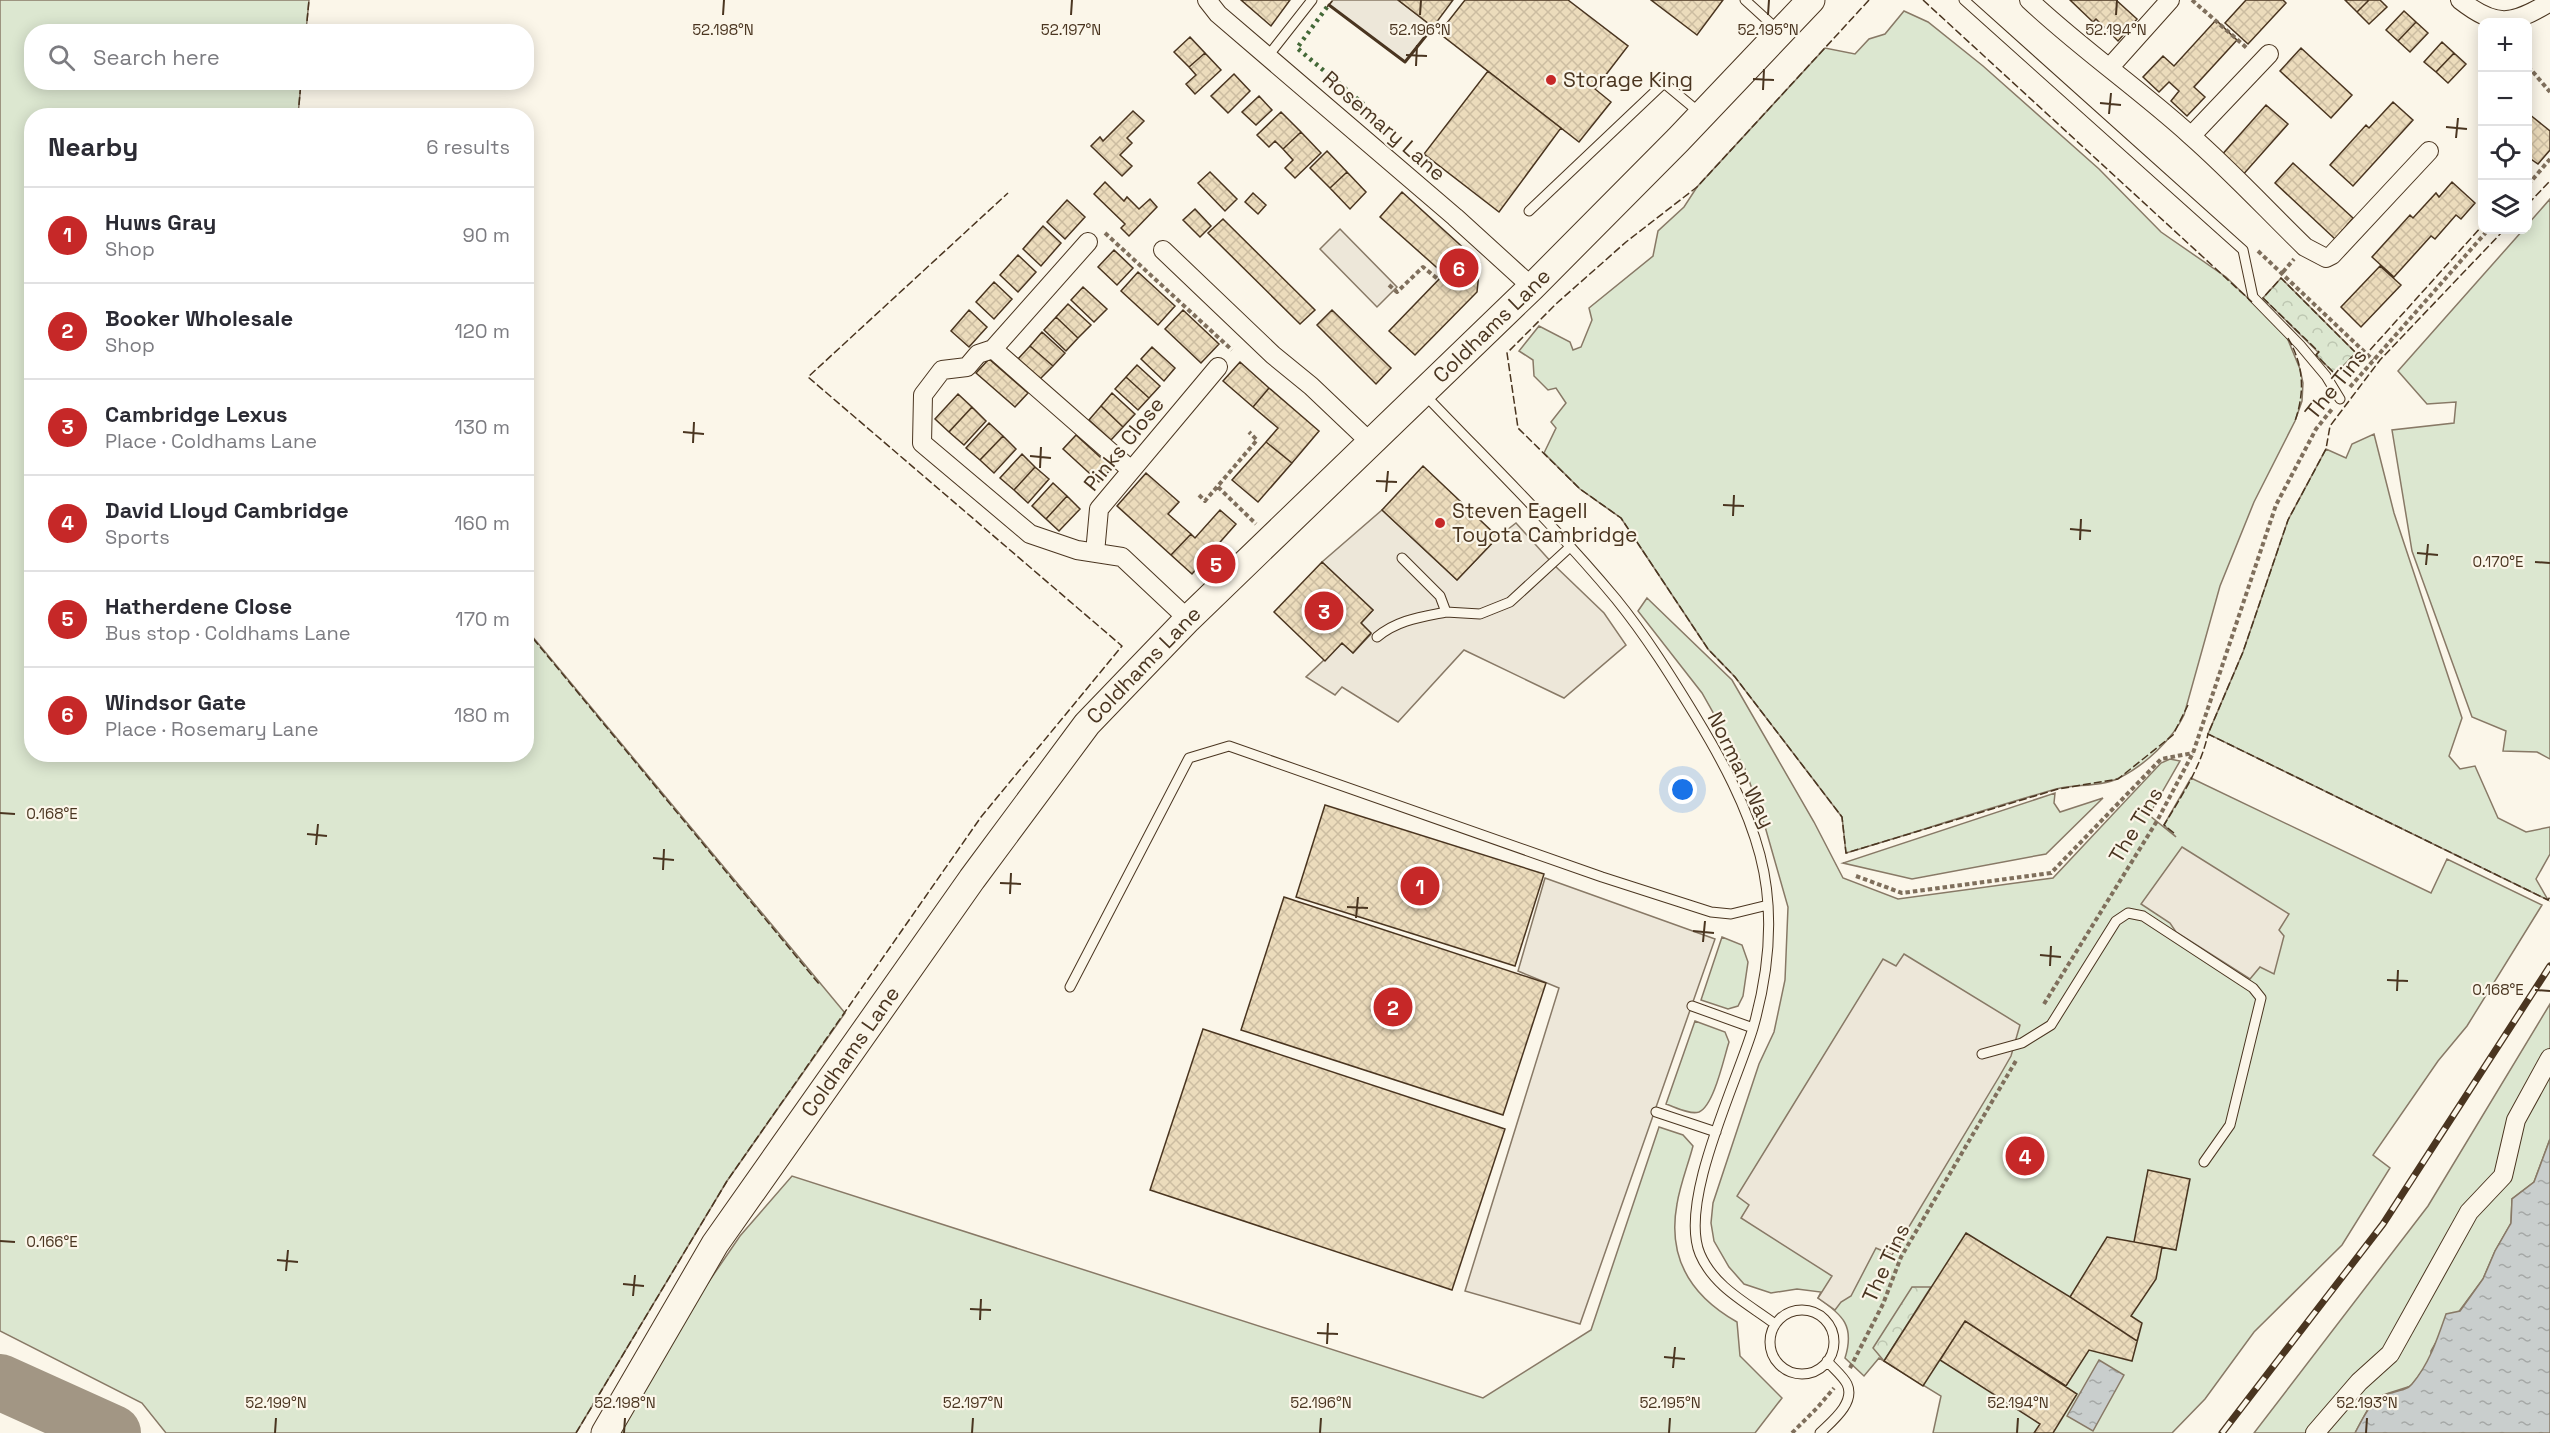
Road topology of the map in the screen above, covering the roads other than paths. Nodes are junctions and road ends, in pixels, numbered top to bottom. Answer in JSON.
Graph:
{"nodes":[{"id":1,"x":1207,"y":0,"type":"edge"},
{"id":2,"x":1312,"y":0,"type":"edge"},
{"id":3,"x":1745,"y":0,"type":"edge"},
{"id":4,"x":1811,"y":0,"type":"edge"},
{"id":5,"x":1964,"y":0,"type":"edge"},
{"id":6,"x":2029,"y":0,"type":"edge"},
{"id":7,"x":2170,"y":0,"type":"edge"},
{"id":8,"x":2460,"y":0,"type":"edge"},
{"id":9,"x":2550,"y":2,"type":"edge"},
{"id":10,"x":1781,"y":32,"type":"junction"},
{"id":11,"x":1268,"y":56,"type":"junction"},
{"id":12,"x":2266,"y":58,"type":"road end"},
{"id":13,"x":2110,"y":67,"type":"junction"},
{"id":14,"x":1702,"y":115,"type":"junction"},
{"id":15,"x":2191,"y":136,"type":"junction"},
{"id":16,"x":2430,"y":151,"type":"dead end"},
{"id":17,"x":1528,"y":211,"type":"dead end"},
{"id":18,"x":1088,"y":242,"type":"road end"},
{"id":19,"x":1163,"y":250,"type":"dead end"},
{"id":20,"x":1532,"y":287,"type":"junction"},
{"id":21,"x":993,"y":349,"type":"junction"},
{"id":22,"x":1218,"y":367,"type":"road end"},
{"id":23,"x":1423,"y":394,"type":"junction"},
{"id":24,"x":2340,"y":399,"type":"road end"},
{"id":25,"x":1371,"y":443,"type":"junction"},
{"id":26,"x":1131,"y":470,"type":"junction"},
{"id":27,"x":1570,"y":547,"type":"junction"},
{"id":28,"x":1095,"y":553,"type":"junction"},
{"id":29,"x":1402,"y":558,"type":"dead end"},
{"id":30,"x":1446,"y":612,"type":"junction"},
{"id":31,"x":1188,"y":619,"type":"junction"},
{"id":32,"x":1377,"y":637,"type":"dead end"},
{"id":33,"x":1768,"y":905,"type":"junction"},
{"id":34,"x":1070,"y":987,"type":"dead end"},
{"id":35,"x":1692,"y":1006,"type":"dead end"},
{"id":36,"x":1753,"y":1028,"type":"junction"},
{"id":37,"x":1982,"y":1054,"type":"dead end"},
{"id":38,"x":2550,"y":1058,"type":"edge"},
{"id":39,"x":1656,"y":1112,"type":"dead end"},
{"id":40,"x":1716,"y":1132,"type":"junction"},
{"id":41,"x":2204,"y":1162,"type":"dead end"},
{"id":42,"x":1775,"y":1324,"type":"junction"},
{"id":43,"x":1827,"y":1361,"type":"junction"},
{"id":44,"x":605,"y":1433,"type":"edge"},
{"id":45,"x":1820,"y":1433,"type":"edge"},
{"id":46,"x":2315,"y":1433,"type":"edge"}],
"edges":[{"from":1,"to":11,"type":"street","name":"Rosemary Lane"},
{"from":2,"to":11,"type":"lane"},
{"from":3,"to":10,"type":"lane"},
{"from":4,"to":10,"type":"street","name":"Coldhams Lane"},
{"from":5,"to":24,"type":"lane"},
{"from":6,"to":13,"type":"street"},
{"from":7,"to":13,"type":"street"},
{"from":8,"to":9,"type":"street"},
{"from":10,"to":14,"type":"street","name":"Coldhams Lane"},
{"from":11,"to":20,"type":"street","name":"Rosemary Lane"},
{"from":12,"to":15,"type":"street"},
{"from":13,"to":15,"type":"street"},
{"from":14,"to":17,"type":"lane"},
{"from":14,"to":20,"type":"street","name":"Coldhams Lane"},
{"from":15,"to":16,"type":"street"},
{"from":18,"to":21,"type":"street"},
{"from":19,"to":25,"type":"street"},
{"from":20,"to":23,"type":"street","name":"Coldhams Lane"},
{"from":21,"to":26,"type":"street"},
{"from":21,"to":28,"type":"street"},
{"from":22,"to":26,"type":"street","name":"Pinks Close"},
{"from":23,"to":25,"type":"street","name":"Coldhams Lane"},
{"from":23,"to":27,"type":"lane","name":"Norman Way"},
{"from":25,"to":31,"type":"street","name":"Coldhams Lane"},
{"from":26,"to":28,"type":"street","name":"Pinks Close"},
{"from":27,"to":30,"type":"lane"},
{"from":27,"to":33,"type":"lane","name":"Norman Way"},
{"from":28,"to":31,"type":"street"},
{"from":29,"to":30,"type":"lane"},
{"from":30,"to":32,"type":"lane"},
{"from":31,"to":44,"type":"street","name":"Coldhams Lane"},
{"from":33,"to":34,"type":"lane"},
{"from":33,"to":36,"type":"lane","name":"Norman Way"},
{"from":35,"to":36,"type":"lane"},
{"from":36,"to":40,"type":"lane","name":"Norman Way"},
{"from":37,"to":41,"type":"lane"},
{"from":38,"to":46,"type":"street"},
{"from":39,"to":40,"type":"lane"},
{"from":40,"to":42,"type":"lane","name":"Norman Way"},
{"from":42,"to":43,"type":"lane"},
{"from":42,"to":43,"type":"lane"},
{"from":43,"to":45,"type":"lane"}]}
